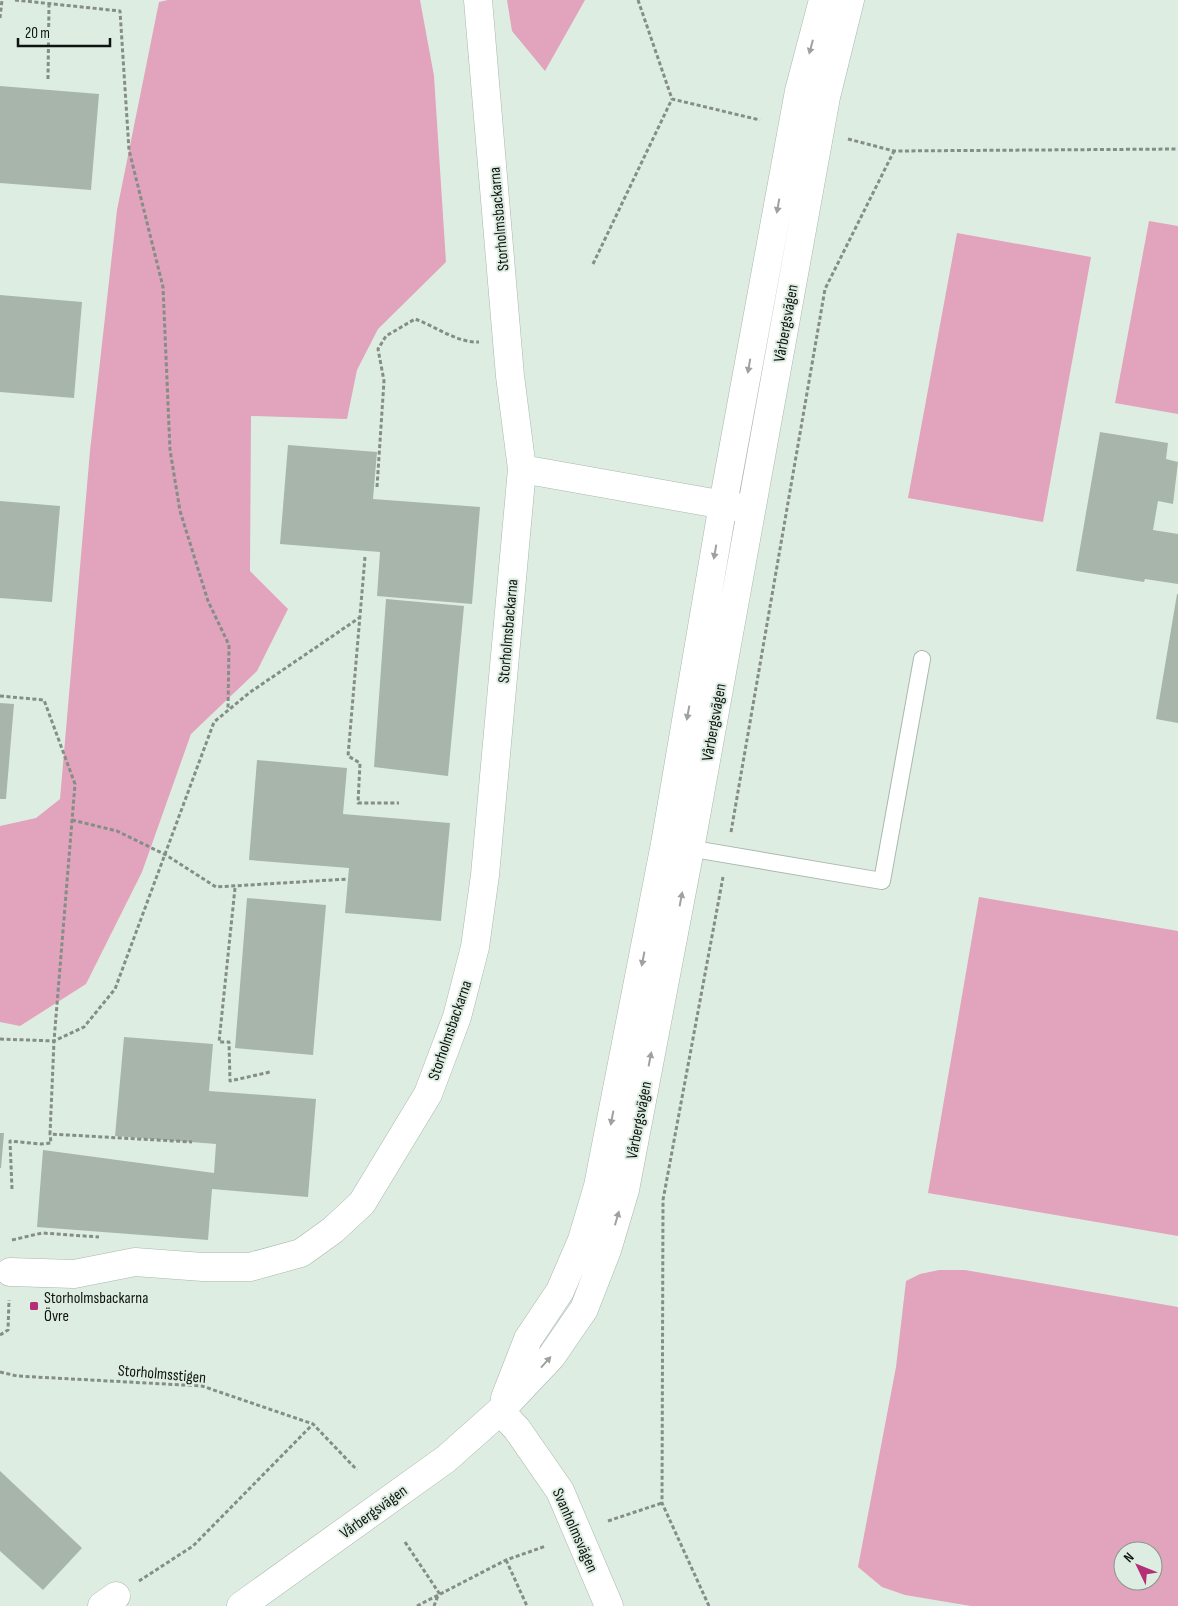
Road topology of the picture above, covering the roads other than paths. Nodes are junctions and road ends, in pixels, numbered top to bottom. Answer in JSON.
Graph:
{"nodes":[{"id":1,"x":478,"y":0,"type":"edge"},
{"id":2,"x":823,"y":0,"type":"edge"},
{"id":3,"x":850,"y":0,"type":"edge"},
{"id":4,"x":522,"y":469,"type":"junction"},
{"id":5,"x":723,"y":504,"type":"junction"},
{"id":6,"x":752,"y":510,"type":"junction"},
{"id":7,"x":922,"y":659,"type":"dead end"},
{"id":8,"x":678,"y":846,"type":"junction"},
{"id":9,"x":10,"y":1272,"type":"road end"},
{"id":10,"x":500,"y":1411,"type":"junction"},
{"id":11,"x":241,"y":1606,"type":"edge"},
{"id":12,"x":609,"y":1606,"type":"edge"}],
"edges":[{"from":1,"to":4,"type":"street","name":"Storholmsbackarna"},
{"from":2,"to":5,"type":"street","name":"Vårbergsvägen","one_way":true},
{"from":3,"to":6,"type":"street","name":"Vårbergsvägen"},
{"from":4,"to":5,"type":"street"},
{"from":4,"to":9,"type":"street","name":"Storholmsbackarna"},
{"from":5,"to":6,"type":"street"},
{"from":5,"to":8,"type":"street","name":"Vårbergsvägen","one_way":true},
{"from":6,"to":8,"type":"street","name":"Vårbergsvägen"},
{"from":7,"to":8,"type":"lane"},
{"from":8,"to":10,"type":"street","name":"Vårbergsvägen"},
{"from":10,"to":11,"type":"street","name":"Vårbergsvägen"},
{"from":10,"to":12,"type":"street","name":"Svanholmsvägen"}]}
